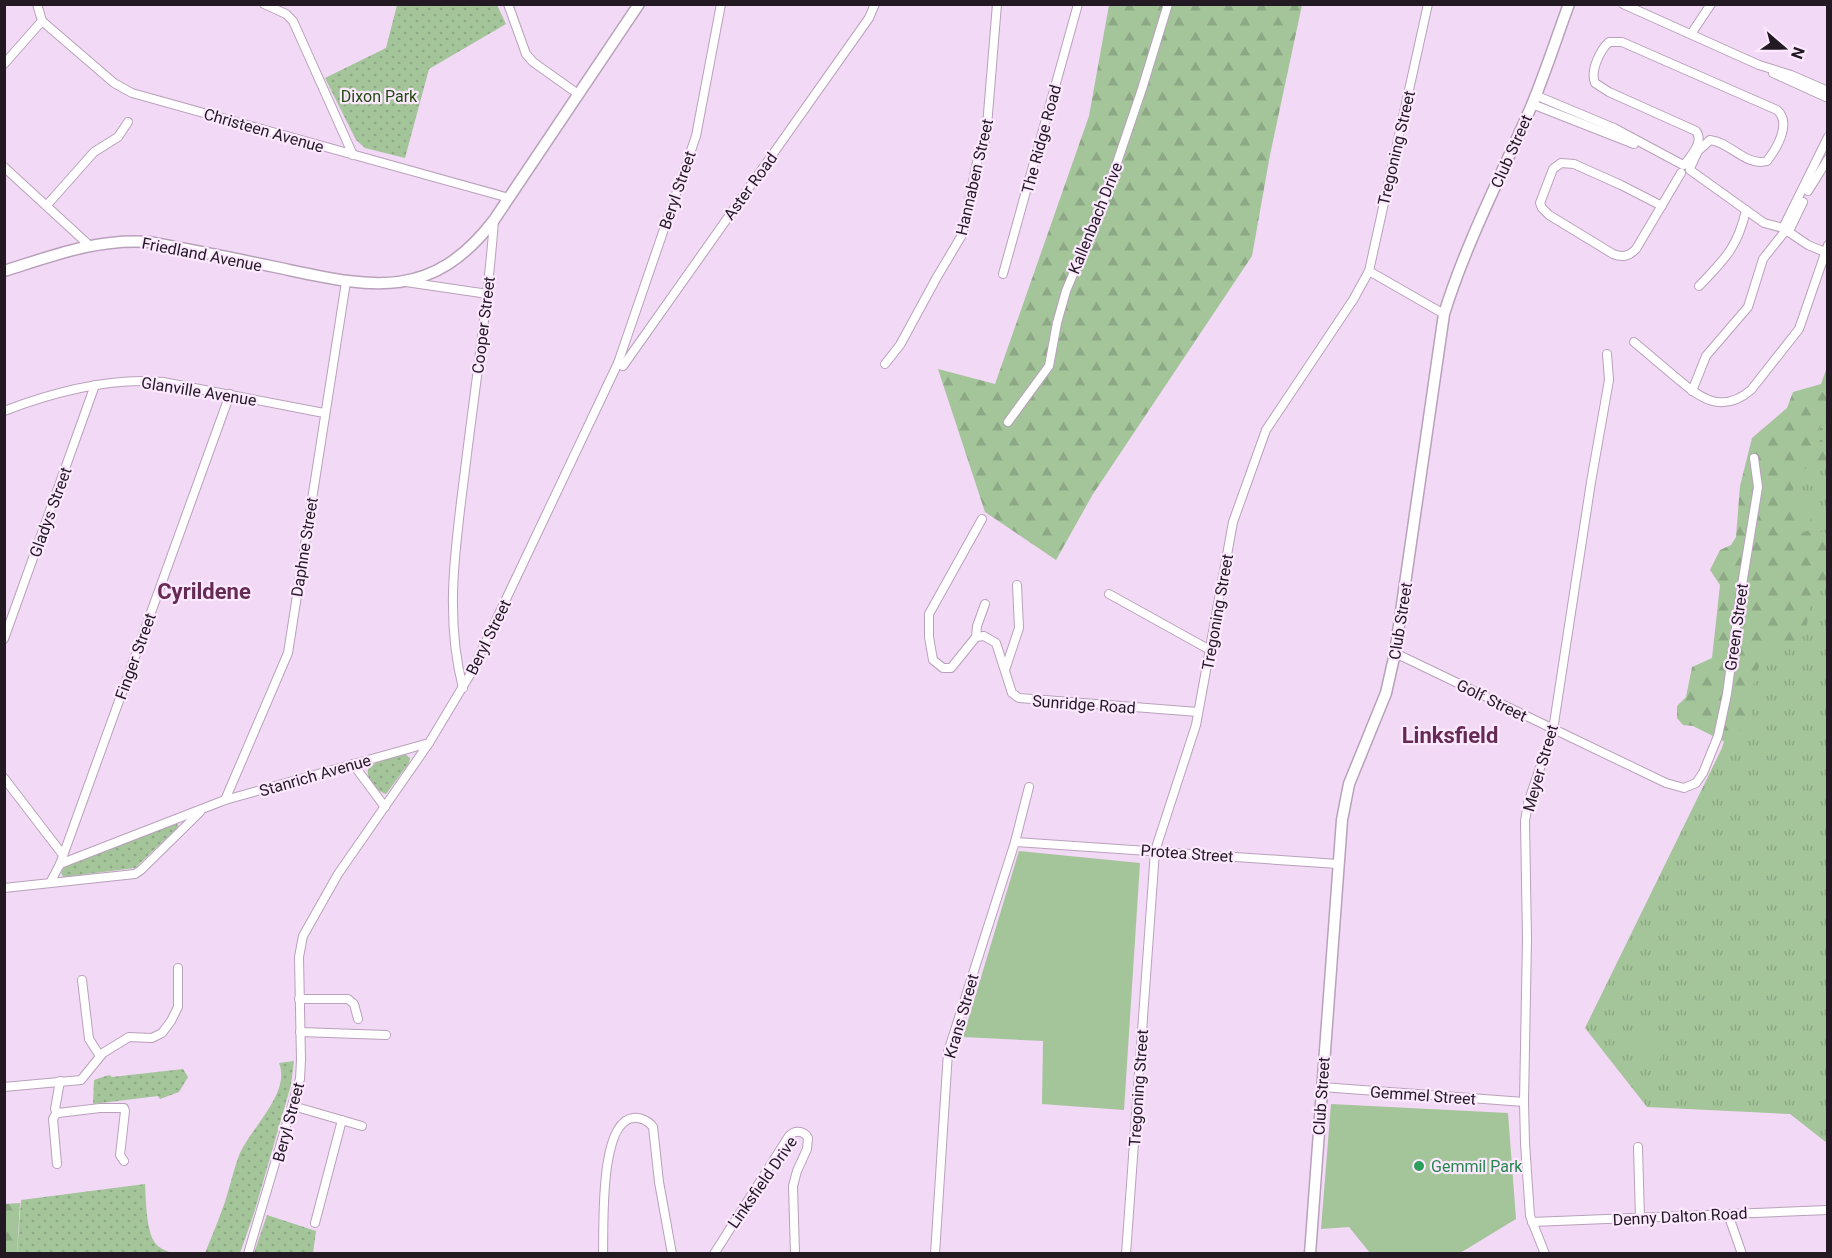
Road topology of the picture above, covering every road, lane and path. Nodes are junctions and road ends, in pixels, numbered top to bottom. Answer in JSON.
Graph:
{"nodes":[{"id":1,"x":37,"y":4,"type":"edge"},
{"id":2,"x":264,"y":4,"type":"edge"},
{"id":3,"x":508,"y":4,"type":"edge"},
{"id":4,"x":639,"y":4,"type":"edge"},
{"id":5,"x":721,"y":4,"type":"edge"},
{"id":6,"x":875,"y":4,"type":"edge"},
{"id":7,"x":997,"y":4,"type":"edge"},
{"id":8,"x":1078,"y":4,"type":"edge"},
{"id":9,"x":1168,"y":4,"type":"edge"},
{"id":10,"x":1428,"y":4,"type":"edge"},
{"id":11,"x":1569,"y":4,"type":"edge"},
{"id":12,"x":1623,"y":4,"type":"edge"},
{"id":13,"x":1711,"y":4,"type":"edge"},
{"id":14,"x":42,"y":21,"type":"junction"},
{"id":15,"x":1691,"y":34,"type":"junction"},
{"id":16,"x":4,"y":64,"type":"edge"},
{"id":17,"x":1759,"y":64,"type":"junction"},
{"id":18,"x":1827,"y":91,"type":"edge"},
{"id":19,"x":578,"y":94,"type":"junction"},
{"id":20,"x":1827,"y":98,"type":"edge"},
{"id":21,"x":1534,"y":100,"type":"junction"},
{"id":22,"x":128,"y":122,"type":"dead end"},
{"id":23,"x":1827,"y":137,"type":"edge"},
{"id":24,"x":353,"y":155,"type":"junction"},
{"id":25,"x":1827,"y":159,"type":"edge"},
{"id":26,"x":4,"y":167,"type":"edge"},
{"id":27,"x":1685,"y":170,"type":"junction"},
{"id":28,"x":509,"y":198,"type":"junction"},
{"id":29,"x":47,"y":205,"type":"junction"},
{"id":30,"x":1662,"y":206,"type":"junction"},
{"id":31,"x":1746,"y":210,"type":"junction"},
{"id":32,"x":494,"y":220,"type":"junction"},
{"id":33,"x":1786,"y":230,"type":"junction"},
{"id":34,"x":90,"y":246,"type":"junction"},
{"id":35,"x":1826,"y":249,"type":"edge"},
{"id":36,"x":1369,"y":271,"type":"junction"},
{"id":37,"x":4,"y":272,"type":"edge"},
{"id":38,"x":1004,"y":274,"type":"dead end"},
{"id":39,"x":346,"y":282,"type":"junction"},
{"id":40,"x":403,"y":282,"type":"junction"},
{"id":41,"x":1699,"y":286,"type":"dead end"},
{"id":42,"x":488,"y":294,"type":"junction"},
{"id":43,"x":1444,"y":314,"type":"junction"},
{"id":44,"x":1634,"y":342,"type":"dead end"},
{"id":45,"x":1607,"y":354,"type":"dead end"},
{"id":46,"x":885,"y":364,"type":"dead end"},
{"id":47,"x":621,"y":365,"type":"junction"},
{"id":48,"x":95,"y":385,"type":"junction"},
{"id":49,"x":1692,"y":391,"type":"junction"},
{"id":50,"x":230,"y":394,"type":"junction"},
{"id":51,"x":4,"y":411,"type":"edge"},
{"id":52,"x":324,"y":413,"type":"junction"},
{"id":53,"x":1008,"y":422,"type":"dead end"},
{"id":54,"x":1754,"y":458,"type":"dead end"},
{"id":55,"x":982,"y":519,"type":"dead end"},
{"id":56,"x":1017,"y":585,"type":"dead end"},
{"id":57,"x":1109,"y":594,"type":"dead end"},
{"id":58,"x":985,"y":604,"type":"dead end"},
{"id":59,"x":976,"y":638,"type":"junction"},
{"id":60,"x":4,"y":639,"type":"edge"},
{"id":61,"x":1210,"y":650,"type":"junction"},
{"id":62,"x":1395,"y":653,"type":"junction"},
{"id":63,"x":1005,"y":670,"type":"junction"},
{"id":64,"x":463,"y":688,"type":"junction"},
{"id":65,"x":1198,"y":712,"type":"junction"},
{"id":66,"x":1553,"y":730,"type":"junction"},
{"id":67,"x":429,"y":743,"type":"junction"},
{"id":68,"x":353,"y":764,"type":"junction"},
{"id":69,"x":4,"y":778,"type":"edge"},
{"id":70,"x":1029,"y":787,"type":"dead end"},
{"id":71,"x":1689,"y":787,"type":"joint"},
{"id":72,"x":225,"y":800,"type":"junction"},
{"id":73,"x":385,"y":807,"type":"junction"},
{"id":74,"x":203,"y":808,"type":"junction"},
{"id":75,"x":1016,"y":842,"type":"junction"},
{"id":76,"x":1155,"y":852,"type":"junction"},
{"id":77,"x":63,"y":855,"type":"junction"},
{"id":78,"x":60,"y":864,"type":"junction"},
{"id":79,"x":1338,"y":864,"type":"junction"},
{"id":80,"x":50,"y":883,"type":"junction"},
{"id":81,"x":4,"y":888,"type":"edge"},
{"id":82,"x":178,"y":968,"type":"dead end"},
{"id":83,"x":82,"y":980,"type":"dead end"},
{"id":84,"x":299,"y":999,"type":"junction"},
{"id":85,"x":358,"y":1019,"type":"dead end"},
{"id":86,"x":300,"y":1032,"type":"junction"},
{"id":87,"x":386,"y":1035,"type":"dead end"},
{"id":88,"x":100,"y":1056,"type":"junction"},
{"id":89,"x":60,"y":1081,"type":"junction"},
{"id":90,"x":4,"y":1087,"type":"edge"},
{"id":91,"x":1322,"y":1087,"type":"junction"},
{"id":92,"x":1524,"y":1102,"type":"junction"},
{"id":93,"x":293,"y":1106,"type":"junction"},
{"id":94,"x":57,"y":1112,"type":"junction"},
{"id":95,"x":342,"y":1119,"type":"junction"},
{"id":96,"x":362,"y":1126,"type":"dead end"},
{"id":97,"x":1638,"y":1147,"type":"dead end"},
{"id":98,"x":124,"y":1161,"type":"dead end"},
{"id":99,"x":57,"y":1164,"type":"dead end"},
{"id":100,"x":1827,"y":1209,"type":"edge"},
{"id":101,"x":1728,"y":1214,"type":"junction"},
{"id":102,"x":1640,"y":1218,"type":"junction"},
{"id":103,"x":1532,"y":1222,"type":"junction"},
{"id":104,"x":315,"y":1223,"type":"dead end"},
{"id":105,"x":248,"y":1254,"type":"edge"},
{"id":106,"x":603,"y":1254,"type":"edge"},
{"id":107,"x":672,"y":1254,"type":"edge"},
{"id":108,"x":714,"y":1254,"type":"edge"},
{"id":109,"x":795,"y":1254,"type":"edge"},
{"id":110,"x":935,"y":1254,"type":"edge"},
{"id":111,"x":1126,"y":1254,"type":"edge"},
{"id":112,"x":1310,"y":1254,"type":"edge"},
{"id":113,"x":1545,"y":1254,"type":"edge"},
{"id":114,"x":1742,"y":1254,"type":"edge"}],
"edges":[{"from":1,"to":14,"type":"street"},
{"from":2,"to":24,"type":"street"},
{"from":3,"to":19,"type":"street"},
{"from":4,"to":19,"type":"main road","name":"Cooper Street"},
{"from":5,"to":47,"type":"street","name":"Beryl Street"},
{"from":6,"to":47,"type":"street","name":"Aster Road"},
{"from":7,"to":46,"type":"street","name":"Hannaben Street"},
{"from":8,"to":38,"type":"street","name":"The Ridge Road"},
{"from":9,"to":53,"type":"street","name":"Kallenbach Drive"},
{"from":10,"to":36,"type":"street","name":"Tregoning Street"},
{"from":11,"to":21,"type":"main road","name":"Club Street"},
{"from":12,"to":15,"type":"street"},
{"from":13,"to":15,"type":"street"},
{"from":14,"to":16,"type":"street"},
{"from":14,"to":24,"type":"street","name":"Christeen Avenue"},
{"from":15,"to":17,"type":"street"},
{"from":17,"to":18,"type":"street"},
{"from":17,"to":20,"type":"street"},
{"from":19,"to":28,"type":"main road","name":"Cooper Street"},
{"from":21,"to":27,"type":"street"},
{"from":21,"to":43,"type":"main road","name":"Club Street"},
{"from":22,"to":29,"type":"street"},
{"from":23,"to":33,"type":"street"},
{"from":24,"to":28,"type":"street","name":"Christeen Avenue"},
{"from":25,"to":33,"type":"street"},
{"from":26,"to":29,"type":"street"},
{"from":27,"to":27,"type":"street"},
{"from":27,"to":30,"type":"street"},
{"from":27,"to":31,"type":"street"},
{"from":28,"to":32,"type":"main road","name":"Cooper Street"},
{"from":29,"to":34,"type":"street"},
{"from":30,"to":30,"type":"street"},
{"from":31,"to":33,"type":"street"},
{"from":31,"to":41,"type":"street"},
{"from":32,"to":40,"type":"main road","name":"Friedland Avenue"},
{"from":32,"to":42,"type":"street","name":"Cooper Street"},
{"from":33,"to":35,"type":"street"},
{"from":33,"to":49,"type":"street"},
{"from":34,"to":37,"type":"main road","name":"Friedland Avenue"},
{"from":34,"to":39,"type":"main road","name":"Friedland Avenue"},
{"from":35,"to":49,"type":"street"},
{"from":36,"to":43,"type":"street"},
{"from":36,"to":61,"type":"street","name":"Tregoning Street"},
{"from":39,"to":40,"type":"main road","name":"Friedland Avenue"},
{"from":39,"to":52,"type":"street","name":"Daphne Street"},
{"from":40,"to":42,"type":"street","name":"Friedland Avenue"},
{"from":42,"to":64,"type":"street","name":"Cooper Street"},
{"from":43,"to":62,"type":"main road","name":"Club Street"},
{"from":44,"to":49,"type":"street"},
{"from":45,"to":66,"type":"street","name":"Meyer Street"},
{"from":47,"to":64,"type":"street","name":"Beryl Street"},
{"from":48,"to":50,"type":"street","name":"Glanville Avenue"},
{"from":48,"to":51,"type":"street","name":"Glanville Avenue"},
{"from":48,"to":60,"type":"street","name":"Gladys Street"},
{"from":50,"to":52,"type":"street","name":"Glanville Avenue"},
{"from":50,"to":77,"type":"street","name":"Finger Street"},
{"from":52,"to":72,"type":"street","name":"Daphne Street"},
{"from":54,"to":71,"type":"street","name":"Green Street"},
{"from":55,"to":59,"type":"street"},
{"from":56,"to":63,"type":"street"},
{"from":57,"to":61,"type":"street"},
{"from":58,"to":59,"type":"street"},
{"from":59,"to":63,"type":"street","name":"Sunridge Road"},
{"from":61,"to":65,"type":"street","name":"Tregoning Street"},
{"from":62,"to":66,"type":"street","name":"Golf Street"},
{"from":62,"to":79,"type":"main road","name":"Club Street"},
{"from":63,"to":65,"type":"street","name":"Sunridge Road"},
{"from":64,"to":67,"type":"street","name":"Beryl Street"},
{"from":65,"to":76,"type":"street","name":"Tregoning Street"},
{"from":66,"to":71,"type":"street","name":"Golf Street"},
{"from":66,"to":92,"type":"street","name":"Meyer Street"},
{"from":67,"to":68,"type":"street","name":"Stanrich Avenue"},
{"from":67,"to":73,"type":"street","name":"Beryl Street"},
{"from":68,"to":72,"type":"street","name":"Stanrich Avenue"},
{"from":68,"to":73,"type":"street"},
{"from":69,"to":77,"type":"street"},
{"from":70,"to":75,"type":"street","name":"Krans Street"},
{"from":72,"to":74,"type":"street","name":"Stanrich Avenue"},
{"from":73,"to":84,"type":"street","name":"Beryl Street"},
{"from":74,"to":78,"type":"street","name":"Stanrich Avenue"},
{"from":74,"to":80,"type":"street","name":"Stanrich Avenue"},
{"from":75,"to":76,"type":"street","name":"Protea Street"},
{"from":75,"to":110,"type":"street","name":"Krans Street"},
{"from":76,"to":79,"type":"street","name":"Protea Street"},
{"from":76,"to":111,"type":"street","name":"Tregoning Street"},
{"from":77,"to":78,"type":"street","name":"Finger Street"},
{"from":78,"to":80,"type":"street","name":"Finger Street"},
{"from":79,"to":91,"type":"main road","name":"Club Street"},
{"from":80,"to":81,"type":"street","name":"Stanrich Avenue"},
{"from":82,"to":88,"type":"street"},
{"from":83,"to":88,"type":"street"},
{"from":84,"to":85,"type":"street"},
{"from":84,"to":86,"type":"street","name":"Beryl Street"},
{"from":86,"to":87,"type":"street"},
{"from":86,"to":93,"type":"street","name":"Beryl Street"},
{"from":88,"to":89,"type":"street"},
{"from":89,"to":90,"type":"street"},
{"from":89,"to":94,"type":"street"},
{"from":91,"to":92,"type":"street","name":"Gemmel Street"},
{"from":91,"to":112,"type":"main road","name":"Club Street"},
{"from":92,"to":103,"type":"street","name":"Meyer Street"},
{"from":93,"to":95,"type":"street"},
{"from":93,"to":105,"type":"street","name":"Beryl Street"},
{"from":94,"to":98,"type":"street"},
{"from":94,"to":99,"type":"street"},
{"from":95,"to":96,"type":"street"},
{"from":95,"to":104,"type":"street"},
{"from":97,"to":102,"type":"street"},
{"from":100,"to":101,"type":"street","name":"Denny Dalton Road"},
{"from":101,"to":102,"type":"street","name":"Denny Dalton Road"},
{"from":101,"to":114,"type":"street"},
{"from":102,"to":103,"type":"street","name":"Denny Dalton Road"},
{"from":103,"to":113,"type":"street","name":"Meyer Street"},
{"from":106,"to":107,"type":"street"},
{"from":108,"to":109,"type":"street","name":"Linksfield Drive"}]}
